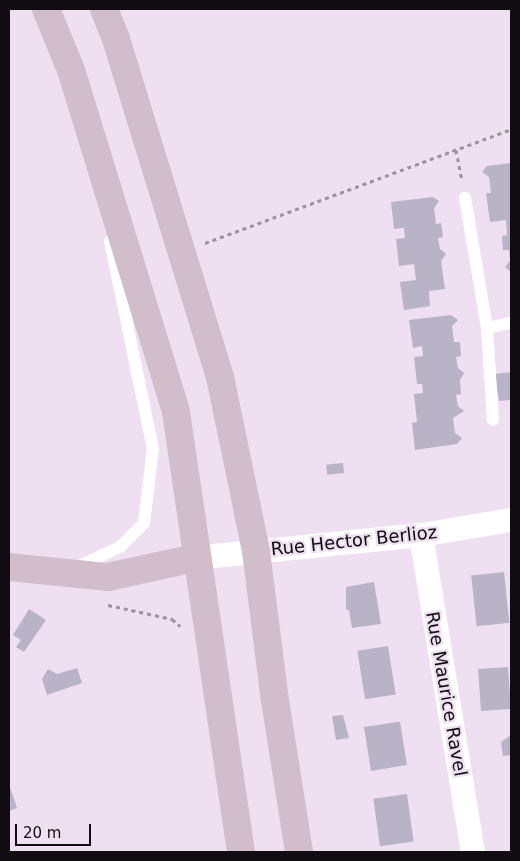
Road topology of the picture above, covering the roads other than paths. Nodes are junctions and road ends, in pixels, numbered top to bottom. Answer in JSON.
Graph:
{"nodes":[{"id":1,"x":46,"y":9,"type":"edge"},
{"id":2,"x":104,"y":9,"type":"edge"},
{"id":3,"x":71,"y":70,"type":"junction"},
{"id":4,"x":465,"y":198,"type":"road end"},
{"id":5,"x":511,"y":322,"type":"edge"},
{"id":6,"x":487,"y":328,"type":"junction"},
{"id":7,"x":493,"y":420,"type":"dead end"},
{"id":8,"x":511,"y":520,"type":"edge"},
{"id":9,"x":421,"y":535,"type":"junction"},
{"id":10,"x":256,"y":551,"type":"junction"},
{"id":11,"x":196,"y":558,"type":"junction"},
{"id":12,"x":9,"y":567,"type":"edge"},
{"id":13,"x":64,"y":573,"type":"junction"},
{"id":14,"x":241,"y":852,"type":"edge"},
{"id":15,"x":299,"y":852,"type":"edge"},
{"id":16,"x":474,"y":852,"type":"edge"}],
"edges":[{"from":1,"to":3,"type":"main road"},
{"from":2,"to":10,"type":"main road"},
{"from":3,"to":11,"type":"main road"},
{"from":3,"to":13,"type":"lane"},
{"from":4,"to":6,"type":"lane"},
{"from":5,"to":6,"type":"lane"},
{"from":6,"to":7,"type":"lane"},
{"from":8,"to":9,"type":"street","name":"Rue Hector Berlioz"},
{"from":9,"to":10,"type":"street","name":"Rue Hector Berlioz"},
{"from":9,"to":16,"type":"street","name":"Rue Maurice Ravel"},
{"from":10,"to":11,"type":"street","name":"Rue Hector Berlioz"},
{"from":10,"to":15,"type":"main road"},
{"from":11,"to":13,"type":"main road"},
{"from":11,"to":14,"type":"main road"},
{"from":12,"to":13,"type":"main road"}]}
